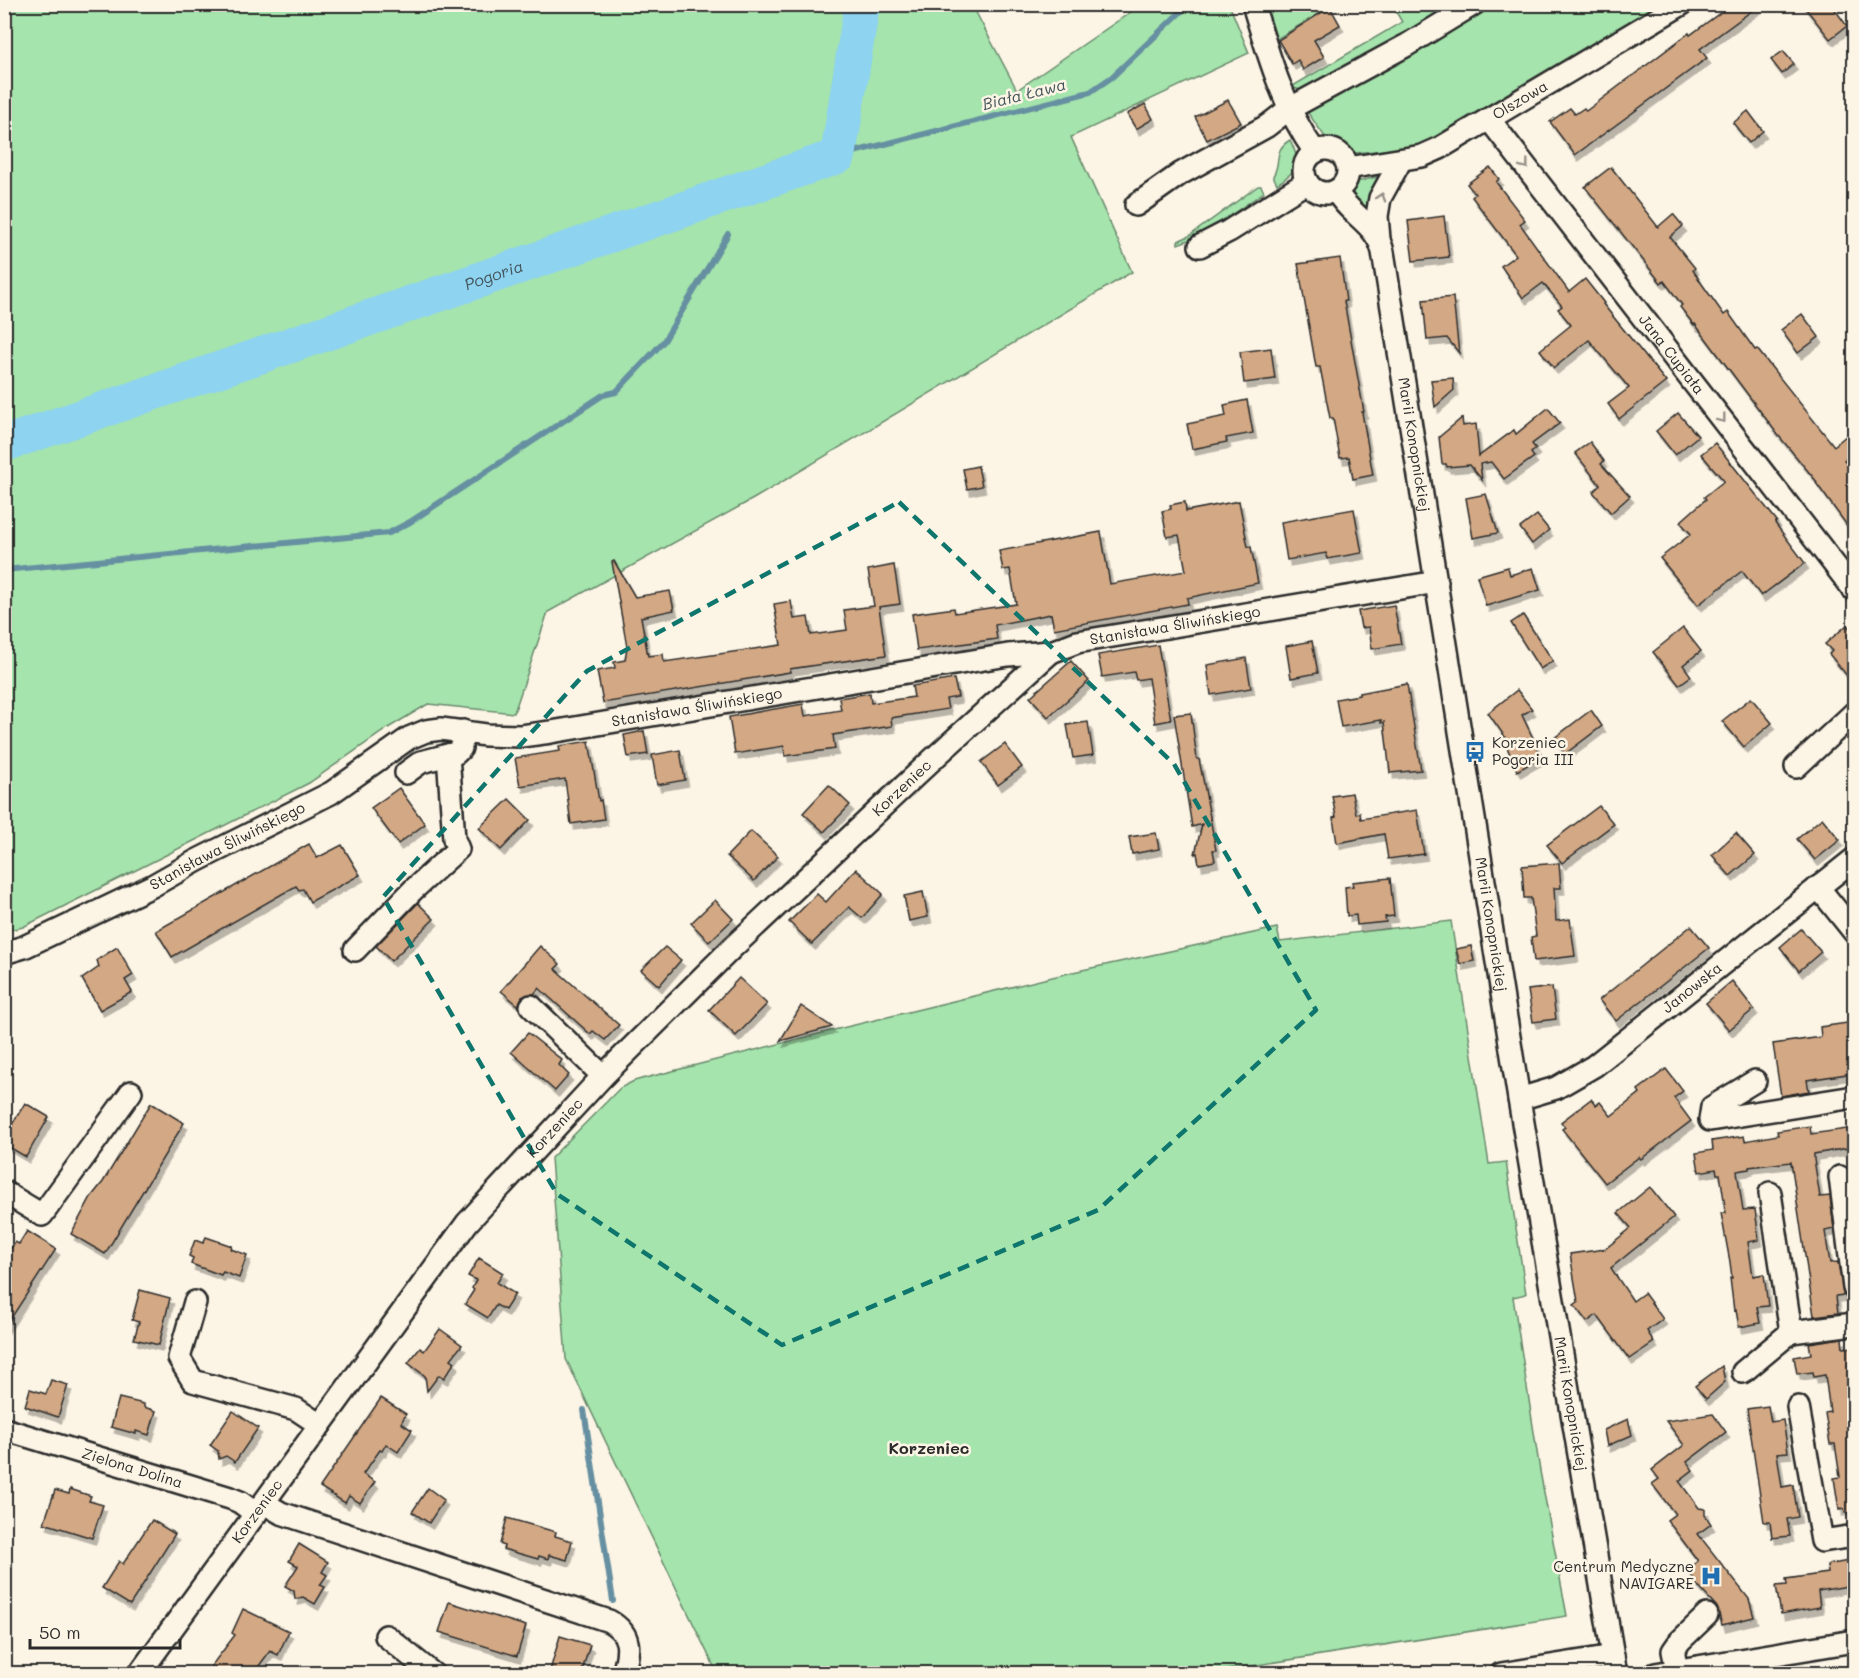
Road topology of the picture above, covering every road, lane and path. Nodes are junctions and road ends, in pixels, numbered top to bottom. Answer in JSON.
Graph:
{"nodes":[{"id":1,"x":1253,"y":4,"type":"edge"},
{"id":2,"x":1474,"y":4,"type":"edge"},
{"id":3,"x":1682,"y":4,"type":"edge"},
{"id":4,"x":1289,"y":109,"type":"junction"},
{"id":5,"x":1489,"y":119,"type":"junction"},
{"id":6,"x":1316,"y":152,"type":"junction"},
{"id":7,"x":1401,"y":160,"type":"junction"},
{"id":8,"x":1348,"y":168,"type":"junction"},
{"id":9,"x":1307,"y":182,"type":"junction"},
{"id":10,"x":1336,"y":191,"type":"junction"},
{"id":11,"x":1137,"y":205,"type":"dead end"},
{"id":12,"x":1379,"y":239,"type":"junction"},
{"id":13,"x":1200,"y":246,"type":"dead end"},
{"id":14,"x":1437,"y":582,"type":"junction"},
{"id":15,"x":1854,"y":590,"type":"edge"},
{"id":16,"x":1051,"y":652,"type":"junction"},
{"id":17,"x":1854,"y":713,"type":"edge"},
{"id":18,"x":463,"y":731,"type":"junction"},
{"id":19,"x":448,"y":755,"type":"junction"},
{"id":20,"x":1796,"y":767,"type":"dead end"},
{"id":21,"x":406,"y":773,"type":"dead end"},
{"id":22,"x":1854,"y":859,"type":"edge"},
{"id":23,"x":1818,"y":887,"type":"junction"},
{"id":24,"x":1854,"y":932,"type":"edge"},
{"id":25,"x":355,"y":950,"type":"dead end"},
{"id":26,"x":4,"y":953,"type":"edge"},
{"id":27,"x":531,"y":1006,"type":"dead end"},
{"id":28,"x":603,"y":1076,"type":"junction"},
{"id":29,"x":1755,"y":1081,"type":"dead end"},
{"id":30,"x":131,"y":1092,"type":"dead end"},
{"id":31,"x":1854,"y":1097,"type":"edge"},
{"id":32,"x":1519,"y":1099,"type":"junction"},
{"id":33,"x":1840,"y":1177,"type":"dead end"},
{"id":34,"x":4,"y":1192,"type":"edge"},
{"id":35,"x":1770,"y":1193,"type":"dead end"},
{"id":36,"x":1854,"y":1288,"type":"edge"},
{"id":37,"x":195,"y":1302,"type":"dead end"},
{"id":38,"x":1854,"y":1323,"type":"edge"},
{"id":39,"x":1791,"y":1332,"type":"junction"},
{"id":40,"x":1743,"y":1371,"type":"dead end"},
{"id":41,"x":1798,"y":1407,"type":"dead end"},
{"id":42,"x":320,"y":1425,"type":"junction"},
{"id":43,"x":4,"y":1429,"type":"edge"},
{"id":44,"x":260,"y":1509,"type":"junction"},
{"id":45,"x":1854,"y":1536,"type":"edge"},
{"id":46,"x":1707,"y":1615,"type":"dead end"},
{"id":47,"x":386,"y":1636,"type":"dead end"},
{"id":48,"x":1854,"y":1641,"type":"edge"},
{"id":49,"x":1615,"y":1665,"type":"edge"},
{"id":50,"x":1677,"y":1670,"type":"junction"},
{"id":51,"x":139,"y":1674,"type":"edge"},
{"id":52,"x":433,"y":1674,"type":"edge"},
{"id":53,"x":624,"y":1674,"type":"edge"},
{"id":54,"x":1501,"y":1674,"type":"edge"},
{"id":55,"x":1655,"y":1674,"type":"edge"}],
"edges":[{"from":1,"to":4,"type":"street"},
{"from":2,"to":4,"type":"street"},
{"from":3,"to":5,"type":"street","name":"Olszowa"},
{"from":4,"to":6,"type":"street"},
{"from":4,"to":11,"type":"street"},
{"from":5,"to":7,"type":"street","name":"Olszowa"},
{"from":5,"to":15,"type":"street","name":"Jana Cupiała","one_way":true},
{"from":6,"to":8,"type":"street"},
{"from":6,"to":9,"type":"street"},
{"from":7,"to":8,"type":"street","name":"Olszowa"},
{"from":12,"to":7,"type":"street","one_way":true},
{"from":8,"to":10,"type":"street"},
{"from":9,"to":10,"type":"street"},
{"from":9,"to":13,"type":"street"},
{"from":10,"to":12,"type":"street","name":"Marii Konopnickiej"},
{"from":12,"to":14,"type":"street","name":"Marii Konopnickiej"},
{"from":14,"to":16,"type":"street","name":"Stanisława Śliwińskiego"},
{"from":14,"to":32,"type":"street","name":"Marii Konopnickiej"},
{"from":16,"to":18,"type":"street","name":"Stanisława Śliwińskiego"},
{"from":16,"to":28,"type":"street","name":"Korzeniec"},
{"from":17,"to":20,"type":"street"},
{"from":18,"to":19,"type":"street"},
{"from":18,"to":26,"type":"street","name":"Stanisława Śliwińskiego"},
{"from":19,"to":21,"type":"street"},
{"from":19,"to":25,"type":"street"},
{"from":22,"to":23,"type":"street","name":"Janowska"},
{"from":23,"to":24,"type":"street"},
{"from":23,"to":32,"type":"street","name":"Janowska"},
{"from":27,"to":28,"type":"street"},
{"from":28,"to":42,"type":"street","name":"Korzeniec"},
{"from":29,"to":31,"type":"street"},
{"from":30,"to":34,"type":"street"},
{"from":32,"to":49,"type":"street","name":"Marii Konopnickiej"},
{"from":33,"to":36,"type":"street"},
{"from":35,"to":39,"type":"street"},
{"from":37,"to":42,"type":"street"},
{"from":38,"to":39,"type":"street"},
{"from":39,"to":40,"type":"street"},
{"from":41,"to":45,"type":"street"},
{"from":42,"to":44,"type":"street","name":"Korzeniec"},
{"from":43,"to":44,"type":"street","name":"Zielona Dolina"},
{"from":44,"to":51,"type":"street","name":"Korzeniec"},
{"from":44,"to":53,"type":"street","name":"Zielona Dolina"},
{"from":46,"to":50,"type":"street"},
{"from":47,"to":52,"type":"street"},
{"from":48,"to":50,"type":"street"},
{"from":49,"to":54,"type":"street"},
{"from":50,"to":55,"type":"street"}]}
